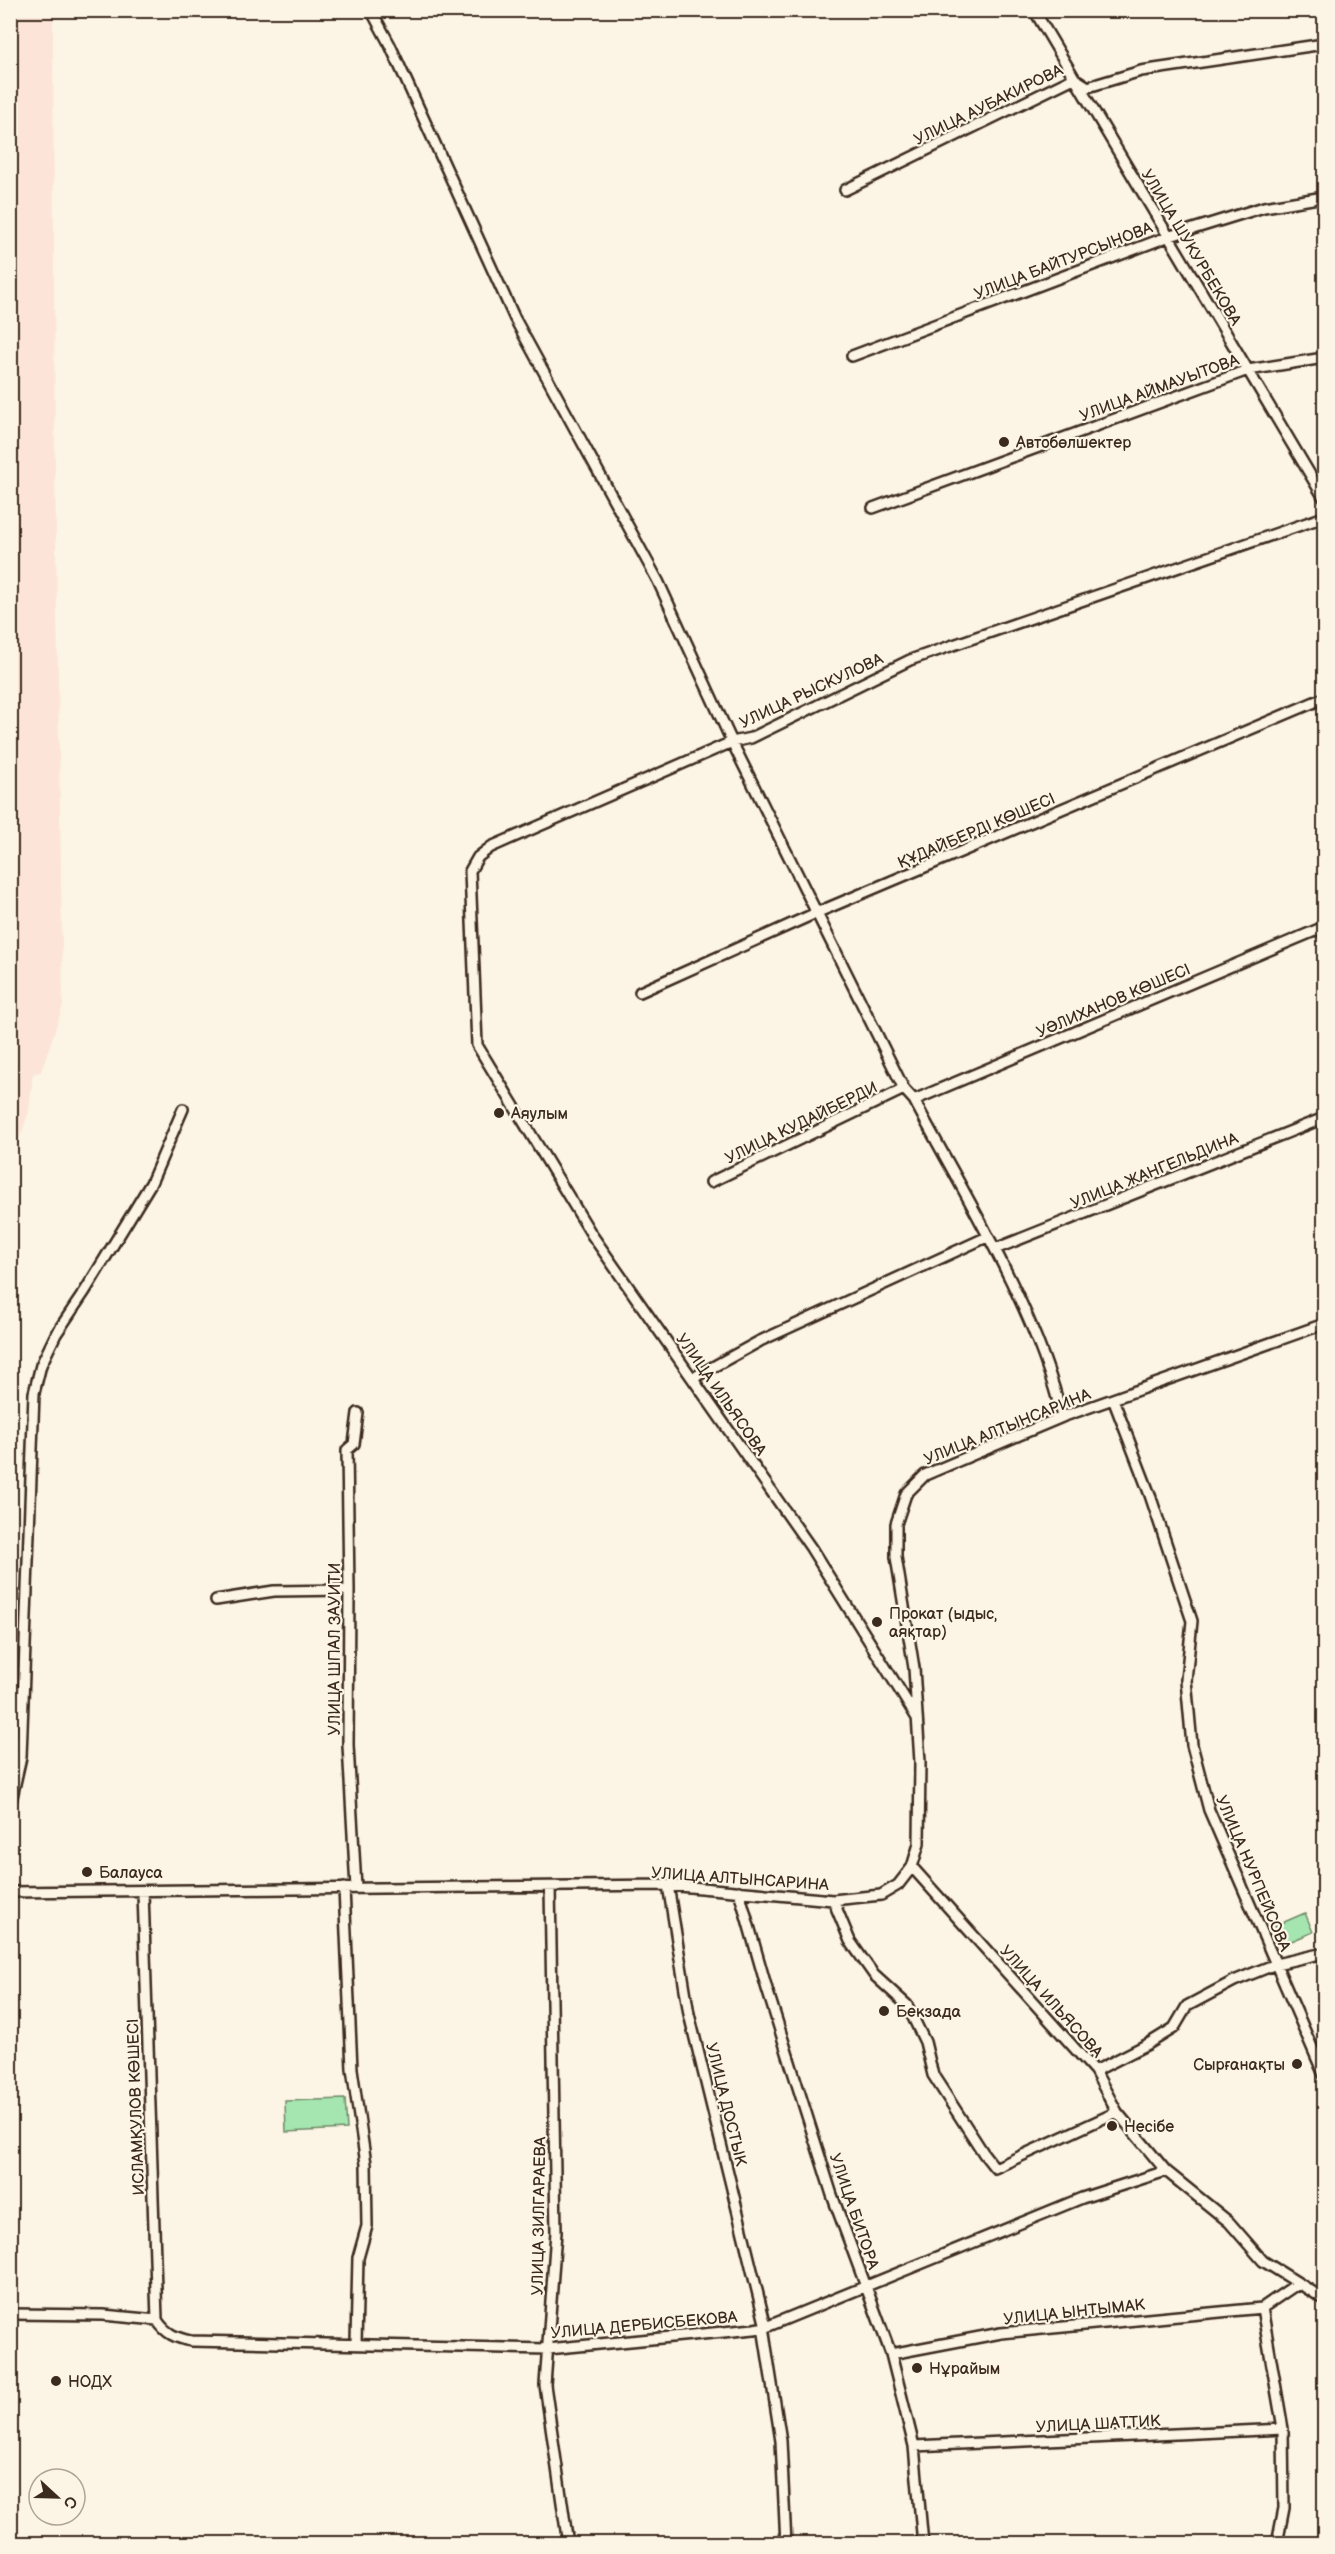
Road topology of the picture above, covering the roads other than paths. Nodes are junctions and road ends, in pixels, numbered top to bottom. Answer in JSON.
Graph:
{"nodes":[{"id":1,"x":371,"y":10,"type":"edge"},
{"id":2,"x":1034,"y":10,"type":"edge"},
{"id":3,"x":1324,"y":44,"type":"edge"},
{"id":4,"x":1074,"y":78,"type":"junction"},
{"id":5,"x":845,"y":190,"type":"dead end"},
{"id":6,"x":1324,"y":197,"type":"edge"},
{"id":7,"x":1167,"y":237,"type":"junction"},
{"id":8,"x":852,"y":356,"type":"dead end"},
{"id":9,"x":1324,"y":358,"type":"edge"},
{"id":10,"x":1248,"y":370,"type":"junction"},
{"id":11,"x":1324,"y":498,"type":"edge"},
{"id":12,"x":873,"y":508,"type":"dead end"},
{"id":13,"x":1324,"y":517,"type":"edge"},
{"id":14,"x":1324,"y":698,"type":"edge"},
{"id":15,"x":732,"y":742,"type":"junction"},
{"id":16,"x":816,"y":913,"type":"junction"},
{"id":17,"x":1324,"y":927,"type":"edge"},
{"id":18,"x":640,"y":992,"type":"dead end"},
{"id":19,"x":501,"y":1087,"type":"joint"},
{"id":20,"x":904,"y":1089,"type":"junction"},
{"id":21,"x":914,"y":1100,"type":"junction"},
{"id":22,"x":183,"y":1109,"type":"dead end"},
{"id":23,"x":1324,"y":1118,"type":"edge"},
{"id":24,"x":711,"y":1182,"type":"dead end"},
{"id":25,"x":987,"y":1238,"type":"junction"},
{"id":26,"x":994,"y":1249,"type":"junction"},
{"id":27,"x":1324,"y":1324,"type":"edge"},
{"id":28,"x":693,"y":1378,"type":"junction"},
{"id":29,"x":1113,"y":1399,"type":"junction"},
{"id":30,"x":358,"y":1413,"type":"dead end"},
{"id":31,"x":1062,"y":1417,"type":"junction"},
{"id":32,"x":350,"y":1590,"type":"junction"},
{"id":33,"x":216,"y":1600,"type":"dead end"},
{"id":34,"x":917,"y":1718,"type":"junction"},
{"id":35,"x":10,"y":1806,"type":"edge"},
{"id":36,"x":912,"y":1867,"type":"junction"},
{"id":37,"x":668,"y":1885,"type":"junction"},
{"id":38,"x":550,"y":1887,"type":"junction"},
{"id":39,"x":344,"y":1888,"type":"junction"},
{"id":40,"x":356,"y":1888,"type":"junction"},
{"id":41,"x":739,"y":1891,"type":"junction"},
{"id":42,"x":10,"y":1892,"type":"edge"},
{"id":43,"x":144,"y":1892,"type":"junction"},
{"id":44,"x":833,"y":1900,"type":"junction"},
{"id":45,"x":1324,"y":1953,"type":"edge"},
{"id":46,"x":1276,"y":1964,"type":"junction"},
{"id":47,"x":1095,"y":2071,"type":"junction"},
{"id":48,"x":1324,"y":2075,"type":"edge"},
{"id":49,"x":1117,"y":2112,"type":"junction"},
{"id":50,"x":1166,"y":2171,"type":"junction"},
{"id":51,"x":1297,"y":2284,"type":"junction"},
{"id":52,"x":865,"y":2287,"type":"junction"},
{"id":53,"x":1324,"y":2299,"type":"edge"},
{"id":54,"x":1262,"y":2308,"type":"junction"},
{"id":55,"x":10,"y":2314,"type":"edge"},
{"id":56,"x":157,"y":2320,"type":"junction"},
{"id":57,"x":765,"y":2327,"type":"junction"},
{"id":58,"x":356,"y":2343,"type":"junction"},
{"id":59,"x":548,"y":2349,"type":"junction"},
{"id":60,"x":891,"y":2354,"type":"junction"},
{"id":61,"x":1283,"y":2429,"type":"junction"},
{"id":62,"x":914,"y":2446,"type":"junction"},
{"id":63,"x":568,"y":2544,"type":"edge"},
{"id":64,"x":786,"y":2544,"type":"edge"},
{"id":65,"x":923,"y":2544,"type":"edge"},
{"id":66,"x":1277,"y":2544,"type":"edge"}],
"edges":[{"from":1,"to":15,"type":"street"},
{"from":2,"to":4,"type":"street","name":"УЛИЦА ШУКУРБЕКОВА"},
{"from":3,"to":4,"type":"street","name":"УЛИЦА АУБАКИРОВА"},
{"from":4,"to":5,"type":"street","name":"УЛИЦА АУБАКИРОВА"},
{"from":4,"to":7,"type":"street","name":"УЛИЦА ШУКУРБЕКОВА"},
{"from":6,"to":7,"type":"street","name":"УЛИЦА БАЙТУРСЫНОВА"},
{"from":7,"to":8,"type":"street","name":"УЛИЦА БАЙТУРСЫНОВА"},
{"from":7,"to":10,"type":"street","name":"УЛИЦА ШУКУРБЕКОВА"},
{"from":9,"to":10,"type":"street","name":"УЛИЦА АЙМАУЫТОВА"},
{"from":10,"to":11,"type":"street","name":"УЛИЦА ШУКУРБЕКОВА"},
{"from":10,"to":12,"type":"street","name":"УЛИЦА АЙМАУЫТОВА"},
{"from":13,"to":15,"type":"street","name":"УЛИЦА РЫСКУЛОВА"},
{"from":14,"to":16,"type":"street","name":"ҚҰДАЙБЕРДІ КӨШЕСІ"},
{"from":15,"to":16,"type":"street"},
{"from":15,"to":19,"type":"street","name":"УЛИЦА РЫСКУЛОВА"},
{"from":16,"to":18,"type":"street","name":"ҚҰДАЙБЕРДІ КӨШЕСІ"},
{"from":16,"to":20,"type":"street"},
{"from":17,"to":21,"type":"street","name":"УӘЛИХАНОВ КӨШЕСІ"},
{"from":19,"to":28,"type":"street","name":"УЛИЦА ИЛЬЯСОВА"},
{"from":20,"to":21,"type":"street"},
{"from":20,"to":24,"type":"street","name":"УЛИЦА КУДАЙБЕРДИ"},
{"from":21,"to":25,"type":"street"},
{"from":22,"to":35,"type":"street"},
{"from":23,"to":26,"type":"street","name":"УЛИЦА ЖАНГЕЛЬДИНА"},
{"from":25,"to":26,"type":"street"},
{"from":25,"to":28,"type":"street"},
{"from":26,"to":31,"type":"street"},
{"from":27,"to":29,"type":"street","name":"УЛИЦА АЛТЫНСАРИНА"},
{"from":28,"to":34,"type":"street","name":"УЛИЦА ИЛЬЯСОВА"},
{"from":29,"to":31,"type":"street","name":"УЛИЦА АЛТЫНСАРИНА"},
{"from":29,"to":46,"type":"street","name":"УЛИЦА НУРПЕЙСОВА"},
{"from":30,"to":32,"type":"street","name":"УЛИЦА ШПАЛ ЗАУИТИ"},
{"from":31,"to":34,"type":"street","name":"УЛИЦА АЛТЫНСАРИНА"},
{"from":32,"to":33,"type":"street"},
{"from":32,"to":40,"type":"street","name":"УЛИЦА ШПАЛ ЗАУИТИ"},
{"from":34,"to":36,"type":"street","name":"УЛИЦА АЛТЫНСАРИНА"},
{"from":36,"to":44,"type":"street","name":"УЛИЦА АЛТЫНСАРИНА"},
{"from":36,"to":47,"type":"street","name":"УЛИЦА ИЛЬЯСОВА"},
{"from":37,"to":38,"type":"street","name":"УЛИЦА АЛТЫНСАРИНА"},
{"from":37,"to":41,"type":"street","name":"УЛИЦА АЛТЫНСАРИНА"},
{"from":37,"to":57,"type":"street","name":"УЛИЦА ДОСТЫК"},
{"from":38,"to":40,"type":"street","name":"УЛИЦА АЛТЫНСАРИНА"},
{"from":38,"to":59,"type":"street","name":"УЛИЦА ЗИЛГАРАЕВА"},
{"from":39,"to":40,"type":"street","name":"УЛИЦА АЛТЫНСАРИНА"},
{"from":39,"to":43,"type":"street","name":"УЛИЦА АЛТЫНСАРИНА"},
{"from":39,"to":58,"type":"street"},
{"from":41,"to":44,"type":"street","name":"УЛИЦА АЛТЫНСАРИНА"},
{"from":41,"to":52,"type":"street","name":"УЛИЦА БИТОРА"},
{"from":42,"to":43,"type":"street","name":"УЛИЦА АЛТЫНСАРИНА"},
{"from":43,"to":56,"type":"street","name":"ИСЛАМҚУЛОВ КӨШЕСІ"},
{"from":44,"to":49,"type":"street"},
{"from":45,"to":46,"type":"street"},
{"from":46,"to":47,"type":"street"},
{"from":46,"to":48,"type":"street","name":"УЛИЦА НУРПЕЙСОВА"},
{"from":47,"to":49,"type":"street","name":"УЛИЦА ИЛЬЯСОВА"},
{"from":49,"to":50,"type":"street","name":"УЛИЦА ИЛЬЯСОВА"},
{"from":50,"to":51,"type":"street","name":"УЛИЦА ИЛЬЯСОВА"},
{"from":50,"to":52,"type":"street","name":"УЛИЦА ДЕРБИСБЕКОВА"},
{"from":51,"to":53,"type":"street","name":"УЛИЦА ИЛЬЯСОВА"},
{"from":51,"to":54,"type":"street"},
{"from":52,"to":57,"type":"street","name":"УЛИЦА ДЕРБИСБЕКОВА"},
{"from":52,"to":60,"type":"street","name":"УЛИЦА БИТОРА"},
{"from":54,"to":60,"type":"street","name":"УЛИЦА ЫНТЫМАК"},
{"from":54,"to":61,"type":"street"},
{"from":55,"to":56,"type":"street"},
{"from":56,"to":58,"type":"street","name":"УЛИЦА ДЕРБИСБЕКОВА"},
{"from":57,"to":59,"type":"street","name":"УЛИЦА ДЕРБИСБЕКОВА"},
{"from":57,"to":64,"type":"street","name":"УЛИЦА ДОСТЫК"},
{"from":58,"to":59,"type":"street","name":"УЛИЦА ДЕРБИСБЕКОВА"},
{"from":59,"to":63,"type":"street","name":"УЛИЦА ЗИЛГАРАЕВА"},
{"from":60,"to":62,"type":"street","name":"УЛИЦА БИТОРА"},
{"from":61,"to":62,"type":"street","name":"УЛИЦА ШАТТИК"},
{"from":61,"to":66,"type":"street"},
{"from":62,"to":65,"type":"street","name":"УЛИЦА БИТОРА"}]}
